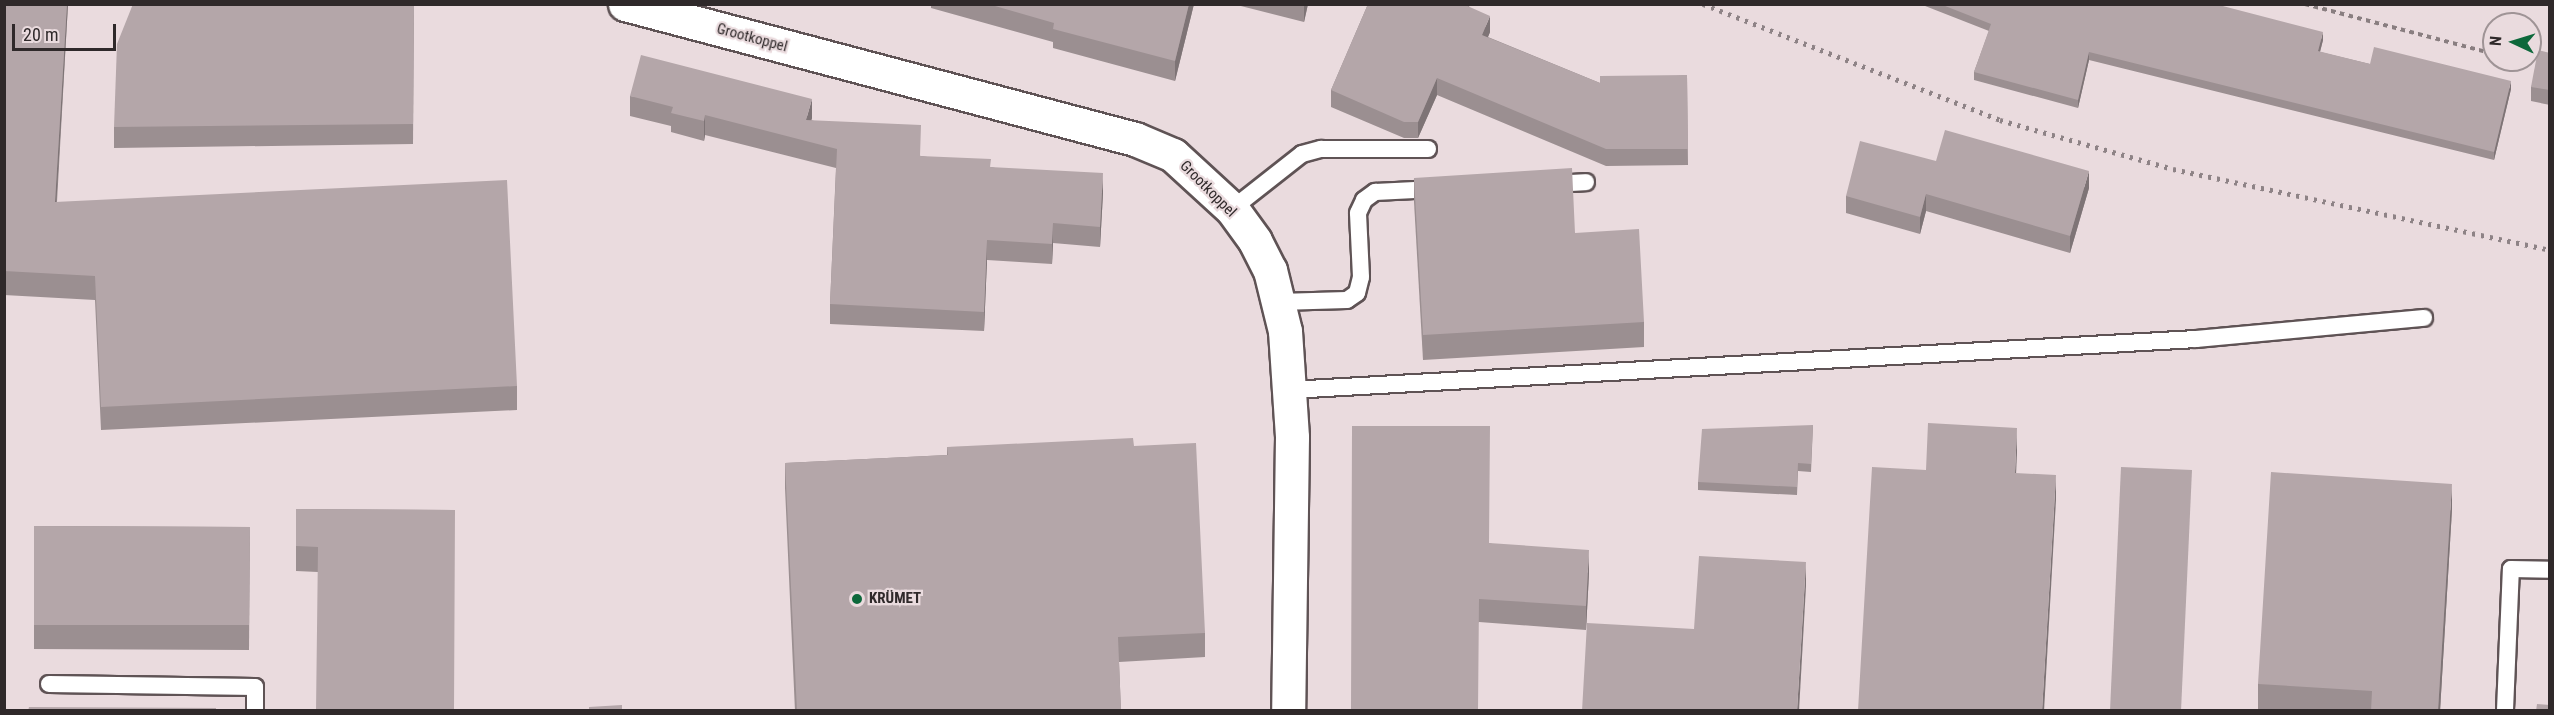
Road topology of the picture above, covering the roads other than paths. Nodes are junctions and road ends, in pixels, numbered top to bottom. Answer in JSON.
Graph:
{"nodes":[{"id":1,"x":625,"y":4,"type":"edge"},
{"id":2,"x":1428,"y":149,"type":"dead end"},
{"id":3,"x":1586,"y":182,"type":"dead end"},
{"id":4,"x":1527,"y":185,"type":"edge"},
{"id":5,"x":1457,"y":188,"type":"edge"},
{"id":6,"x":1232,"y":210,"type":"junction"},
{"id":7,"x":1280,"y":302,"type":"junction"},
{"id":8,"x":2424,"y":318,"type":"dead end"},
{"id":9,"x":1290,"y":390,"type":"junction"},
{"id":10,"x":2550,"y":570,"type":"edge"},
{"id":11,"x":49,"y":684,"type":"dead end"},
{"id":12,"x":255,"y":711,"type":"edge"},
{"id":13,"x":1288,"y":711,"type":"edge"},
{"id":14,"x":2505,"y":711,"type":"edge"}],
"edges":[{"from":1,"to":6,"type":"street","name":"Grootkoppel"},
{"from":2,"to":6,"type":"lane"},
{"from":3,"to":4,"type":"lane"},
{"from":5,"to":7,"type":"lane"},
{"from":6,"to":7,"type":"street","name":"Grootkoppel"},
{"from":7,"to":9,"type":"street","name":"Grootkoppel"},
{"from":8,"to":9,"type":"lane"},
{"from":9,"to":13,"type":"street","name":"Grootkoppel"},
{"from":10,"to":14,"type":"lane"},
{"from":11,"to":12,"type":"lane"}]}
